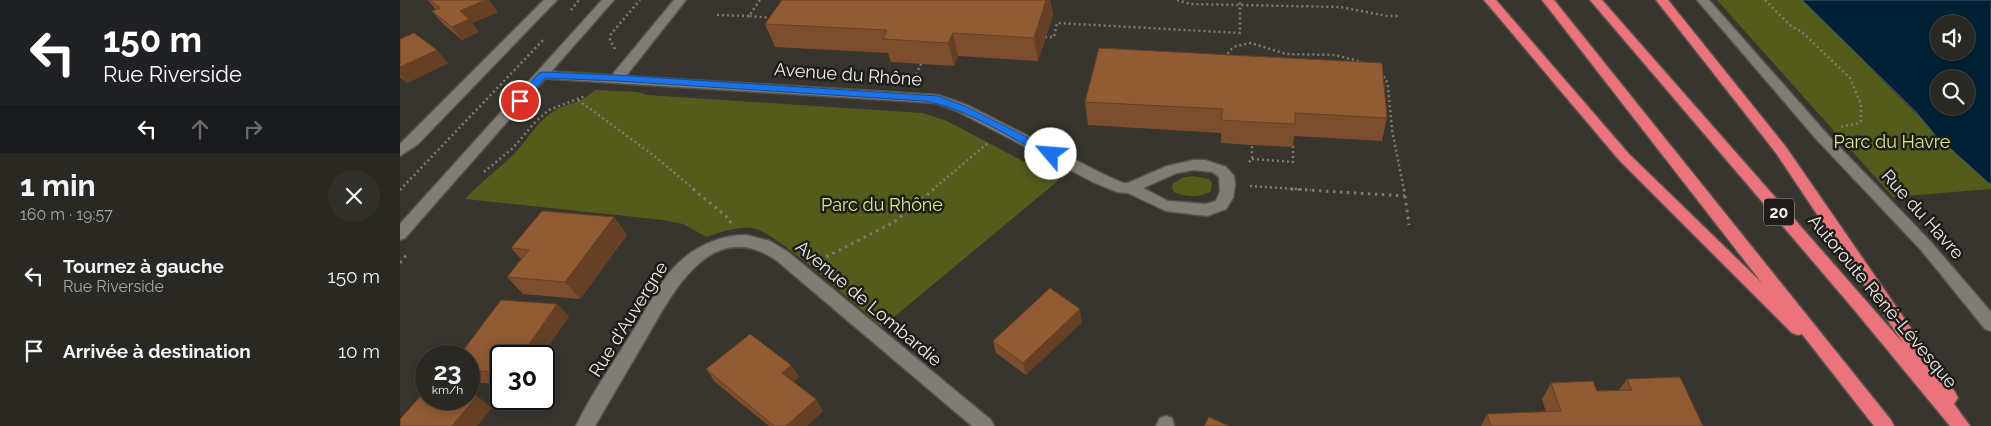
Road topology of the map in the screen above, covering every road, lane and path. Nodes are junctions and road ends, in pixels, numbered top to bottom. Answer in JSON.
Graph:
{"nodes":[{"id":1,"x":551,"y":0,"type":"edge"},
{"id":2,"x":579,"y":0,"type":"edge"},
{"id":3,"x":640,"y":0,"type":"edge"},
{"id":4,"x":680,"y":0,"type":"edge"},
{"id":5,"x":760,"y":0,"type":"edge"},
{"id":6,"x":1176,"y":0,"type":"edge"},
{"id":7,"x":1240,"y":0,"type":"edge"},
{"id":8,"x":1490,"y":0,"type":"edge"},
{"id":9,"x":1548,"y":0,"type":"edge"},
{"id":10,"x":1596,"y":0,"type":"edge"},
{"id":11,"x":1662,"y":0,"type":"edge"},
{"id":12,"x":1703,"y":0,"type":"edge"},
{"id":13,"x":1765,"y":0,"type":"edge"},
{"id":14,"x":608,"y":1,"type":"edge"},
{"id":15,"x":1240,"y":5,"type":"junction"},
{"id":16,"x":569,"y":12,"type":"dead end"},
{"id":17,"x":718,"y":15,"type":"dead end"},
{"id":18,"x":749,"y":16,"type":"junction"},
{"id":19,"x":1400,"y":16,"type":"dead end"},
{"id":20,"x":777,"y":18,"type":"edge"},
{"id":21,"x":549,"y":34,"type":"dead end"},
{"id":22,"x":1045,"y":37,"type":"dead end"},
{"id":23,"x":618,"y":54,"type":"dead end"},
{"id":24,"x":1224,"y":61,"type":"edge"},
{"id":25,"x":1364,"y":63,"type":"edge"},
{"id":26,"x":921,"y":64,"type":"edge"},
{"id":27,"x":1376,"y":69,"type":"edge"},
{"id":28,"x":543,"y":75,"type":"junction"},
{"id":29,"x":915,"y":77,"type":"dead end"},
{"id":30,"x":617,"y":78,"type":"junction"},
{"id":31,"x":588,"y":94,"type":"dead end"},
{"id":32,"x":578,"y":100,"type":"junction"},
{"id":33,"x":1832,"y":128,"type":"dead end"},
{"id":34,"x":1293,"y":136,"type":"edge"},
{"id":35,"x":989,"y":143,"type":"dead end"},
{"id":36,"x":1252,"y":145,"type":"dead end"},
{"id":37,"x":400,"y":151,"type":"edge"},
{"id":38,"x":1252,"y":159,"type":"junction"},
{"id":39,"x":1249,"y":162,"type":"dead end"},
{"id":40,"x":478,"y":177,"type":"dead end"},
{"id":41,"x":1250,"y":186,"type":"dead end"},
{"id":42,"x":1130,"y":188,"type":"junction"},
{"id":43,"x":400,"y":190,"type":"edge"},
{"id":44,"x":1405,"y":196,"type":"junction"},
{"id":45,"x":1408,"y":225,"type":"dead end"},
{"id":46,"x":734,"y":229,"type":"dead end"},
{"id":47,"x":400,"y":234,"type":"edge"},
{"id":48,"x":717,"y":245,"type":"joint"},
{"id":49,"x":412,"y":249,"type":"dead end"},
{"id":50,"x":817,"y":262,"type":"dead end"},
{"id":51,"x":400,"y":263,"type":"edge"},
{"id":52,"x":1991,"y":324,"type":"edge"},
{"id":53,"x":1842,"y":371,"type":"junction"},
{"id":54,"x":585,"y":426,"type":"edge"},
{"id":55,"x":985,"y":426,"type":"edge"},
{"id":56,"x":1884,"y":426,"type":"edge"},
{"id":57,"x":1961,"y":426,"type":"edge"},
{"id":58,"x":1968,"y":426,"type":"edge"}],
"edges":[{"from":1,"to":37,"type":"street"},
{"from":2,"to":16,"type":"path"},
{"from":3,"to":23,"type":"path"},
{"from":4,"to":30,"type":"street"},
{"from":5,"to":18,"type":"path"},
{"from":6,"to":15,"type":"path"},
{"from":7,"to":15,"type":"path"},
{"from":8,"to":53,"type":"highway"},
{"from":9,"to":53,"type":"highway"},
{"from":10,"to":57,"type":"highway","name":"Autoroute René-Lévesque","number":"20"},
{"from":11,"to":58,"type":"highway"},
{"from":12,"to":52,"type":"street","name":"Rue du Havre"},
{"from":13,"to":33,"type":"path"},
{"from":14,"to":28,"type":"street"},
{"from":15,"to":19,"type":"path"},
{"from":15,"to":22,"type":"path"},
{"from":17,"to":18,"type":"path"},
{"from":18,"to":20,"type":"path"},
{"from":21,"to":43,"type":"path"},
{"from":24,"to":25,"type":"path"},
{"from":26,"to":29,"type":"path"},
{"from":27,"to":44,"type":"path"},
{"from":28,"to":30,"type":"street","name":"Avenue du Rhône"},
{"from":28,"to":47,"type":"street"},
{"from":30,"to":42,"type":"street","name":"Avenue du Rhône"},
{"from":31,"to":32,"type":"path"},
{"from":32,"to":40,"type":"path"},
{"from":32,"to":46,"type":"path"},
{"from":34,"to":38,"type":"path"},
{"from":35,"to":50,"type":"path"},
{"from":36,"to":38,"type":"path"},
{"from":38,"to":39,"type":"path"},
{"from":41,"to":44,"type":"path"},
{"from":42,"to":42,"type":"street","name":"Avenue du Rhône"},
{"from":44,"to":45,"type":"path"},
{"from":48,"to":54,"type":"street","name":"Rue d'Auvergne"},
{"from":48,"to":55,"type":"street","name":"Avenue de Lombardie"},
{"from":49,"to":51,"type":"path"},
{"from":53,"to":56,"type":"highway"}]}
